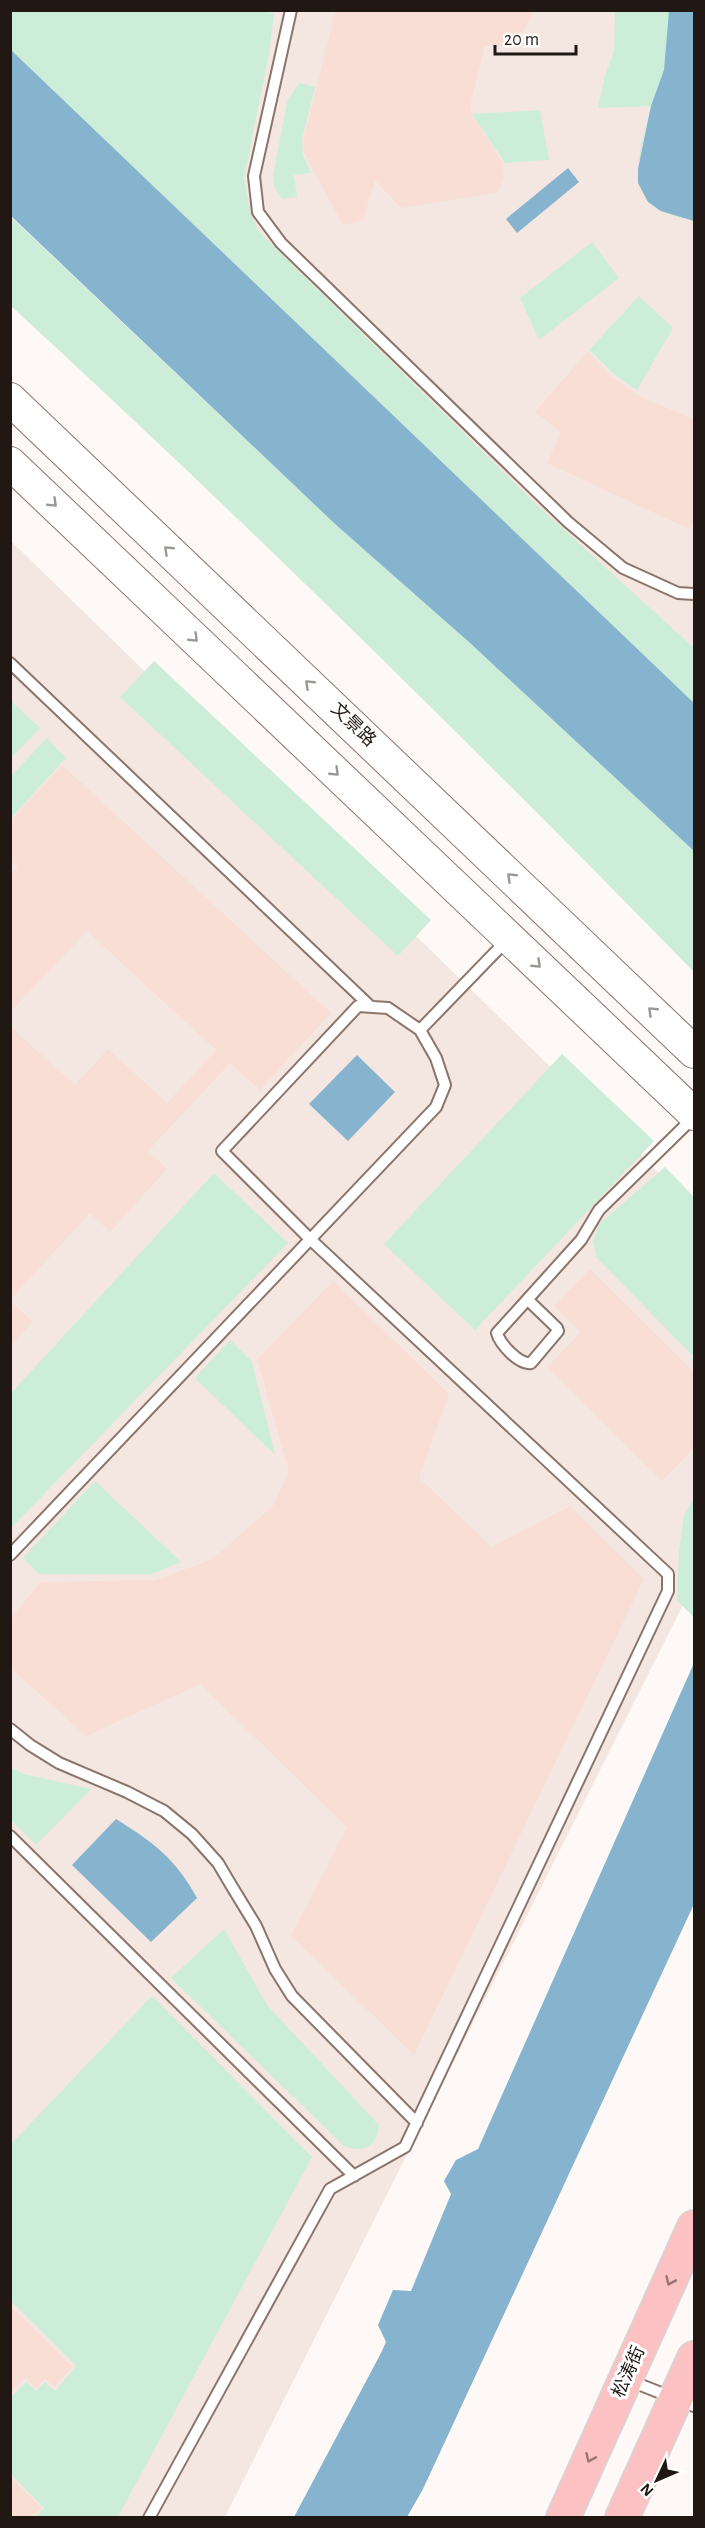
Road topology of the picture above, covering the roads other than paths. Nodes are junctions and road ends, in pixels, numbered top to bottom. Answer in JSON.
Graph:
{"nodes":[{"id":1,"x":291,"y":10,"type":"edge"},
{"id":2,"x":10,"y":399,"type":"edge"},
{"id":3,"x":10,"y":463,"type":"edge"},
{"id":4,"x":694,"y":594,"type":"edge"},
{"id":5,"x":10,"y":663,"type":"edge"},
{"id":6,"x":509,"y":938,"type":"junction"},
{"id":7,"x":370,"y":1006,"type":"junction"},
{"id":8,"x":420,"y":1029,"type":"junction"},
{"id":9,"x":694,"y":1052,"type":"edge"},
{"id":10,"x":694,"y":1115,"type":"edge"},
{"id":11,"x":310,"y":1239,"type":"junction"},
{"id":12,"x":526,"y":1301,"type":"junction"},
{"id":13,"x":10,"y":1555,"type":"edge"},
{"id":14,"x":10,"y":1729,"type":"edge"},
{"id":15,"x":10,"y":1836,"type":"edge"},
{"id":16,"x":417,"y":2123,"type":"junction"},
{"id":17,"x":354,"y":2176,"type":"junction"},
{"id":18,"x":694,"y":2227,"type":"edge"},
{"id":19,"x":694,"y":2358,"type":"edge"},
{"id":20,"x":626,"y":2379,"type":"junction"},
{"id":21,"x":686,"y":2402,"type":"edge"},
{"id":22,"x":149,"y":2517,"type":"edge"},
{"id":23,"x":563,"y":2517,"type":"edge"},
{"id":24,"x":622,"y":2517,"type":"edge"}],
"edges":[{"from":1,"to":4,"type":"lane"},
{"from":9,"to":2,"type":"main road","name":"文景路","one_way":true},
{"from":3,"to":6,"type":"main road","one_way":true},
{"from":5,"to":7,"type":"lane"},
{"from":6,"to":8,"type":"lane"},
{"from":6,"to":10,"type":"main road","one_way":true},
{"from":7,"to":8,"type":"lane"},
{"from":7,"to":11,"type":"lane"},
{"from":8,"to":11,"type":"lane"},
{"from":10,"to":12,"type":"lane"},
{"from":11,"to":13,"type":"lane"},
{"from":11,"to":16,"type":"lane"},
{"from":12,"to":12,"type":"lane"},
{"from":14,"to":16,"type":"lane"},
{"from":15,"to":17,"type":"lane"},
{"from":16,"to":17,"type":"lane"},
{"from":17,"to":22,"type":"lane"},
{"from":18,"to":20,"type":"main road","name":"松涛街","one_way":true},
{"from":19,"to":21,"type":"main road"},
{"from":20,"to":21,"type":"lane"},
{"from":20,"to":23,"type":"main road","name":"松涛街","one_way":true},
{"from":21,"to":24,"type":"main road"}]}
